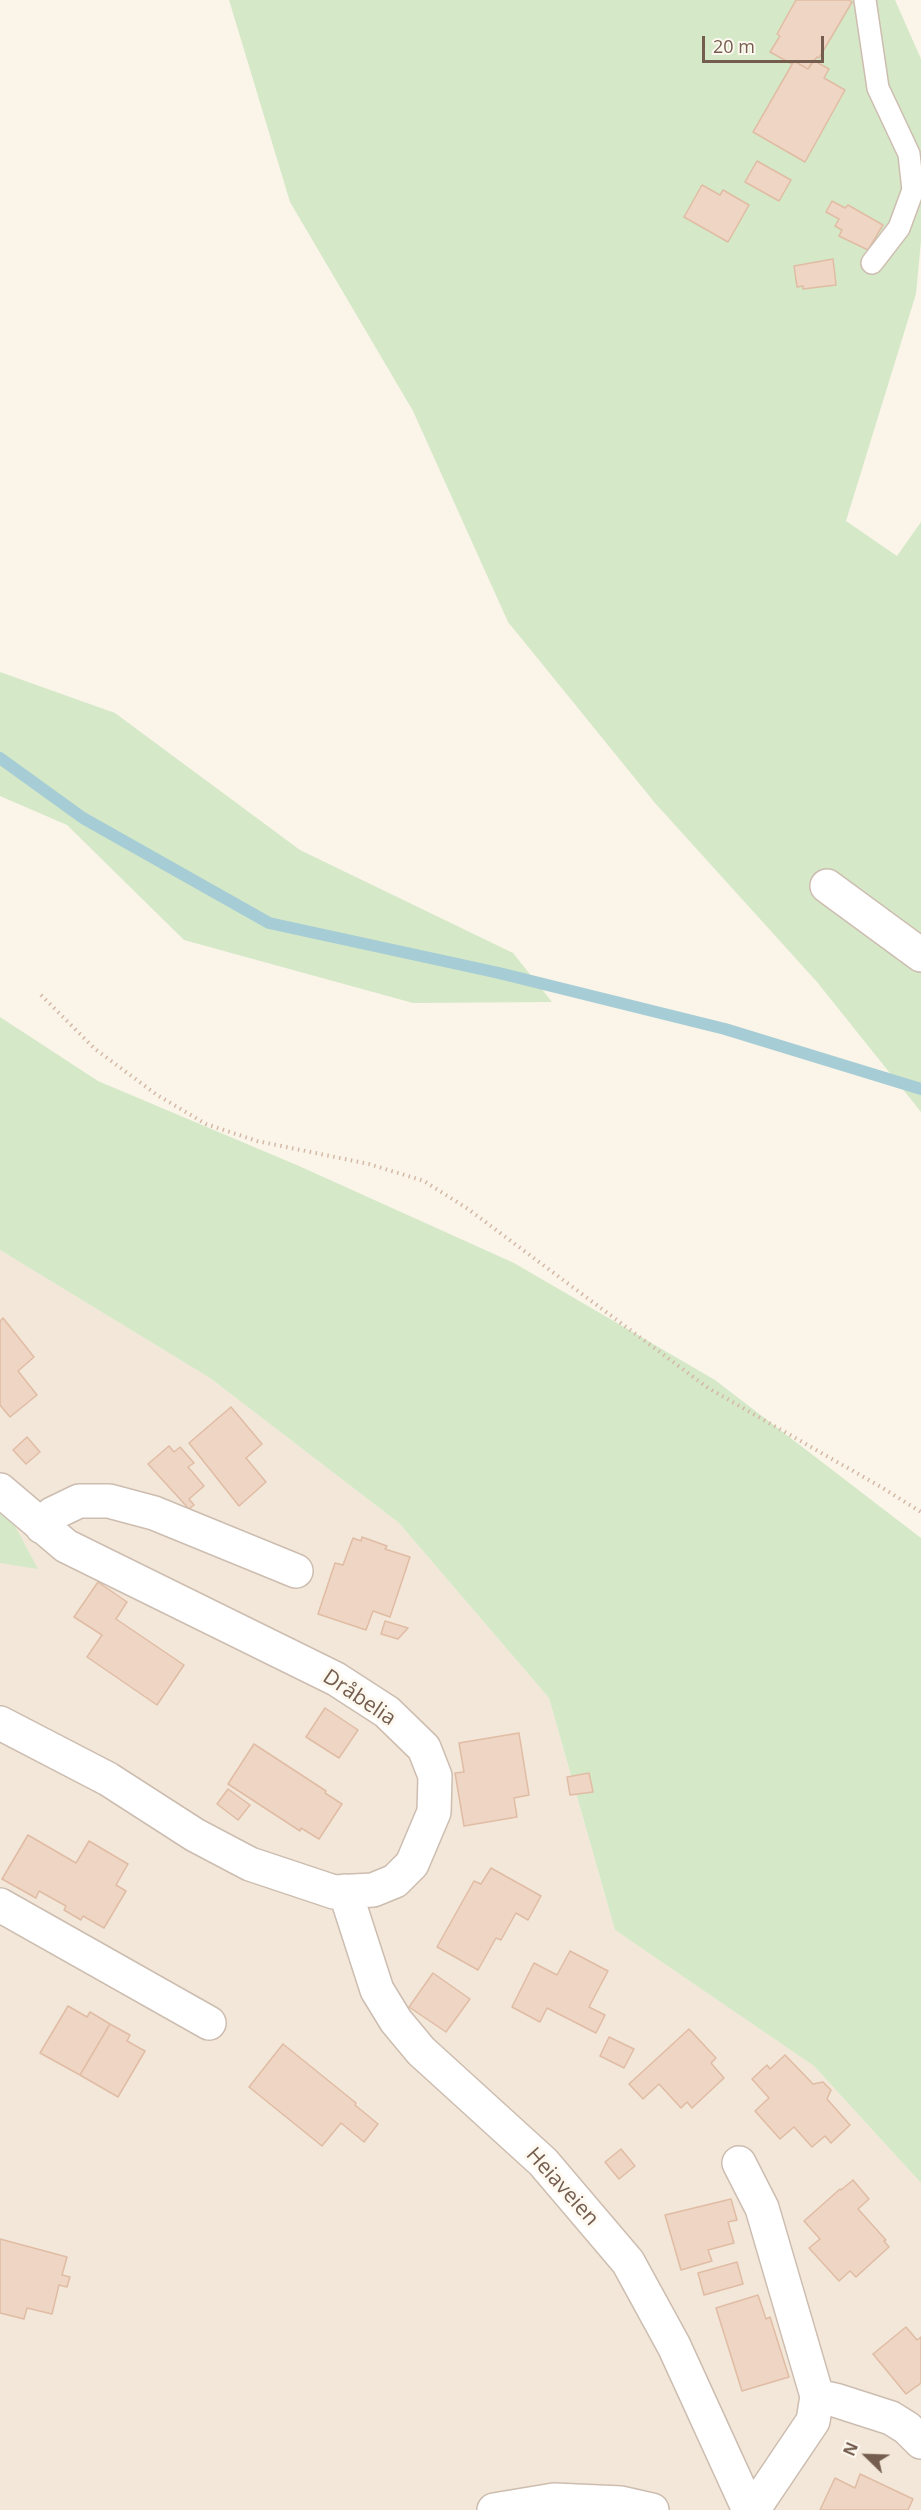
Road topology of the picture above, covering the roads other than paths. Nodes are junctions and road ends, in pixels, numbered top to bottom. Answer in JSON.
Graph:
{"nodes":[{"id":1,"x":865,"y":0,"type":"edge"},
{"id":2,"x":872,"y":263,"type":"dead end"},
{"id":3,"x":828,"y":886,"type":"dead end"},
{"id":4,"x":921,"y":956,"type":"edge"},
{"id":5,"x":0,"y":1490,"type":"edge"},
{"id":6,"x":42,"y":1527,"type":"junction"},
{"id":7,"x":296,"y":1571,"type":"dead end"},
{"id":8,"x":0,"y":1724,"type":"edge"},
{"id":9,"x":345,"y":1892,"type":"junction"},
{"id":10,"x":0,"y":1905,"type":"edge"},
{"id":11,"x":209,"y":2023,"type":"dead end"},
{"id":12,"x":739,"y":2163,"type":"dead end"},
{"id":13,"x":817,"y":2396,"type":"junction"},
{"id":14,"x":921,"y":2442,"type":"edge"},
{"id":15,"x":494,"y":2510,"type":"edge"},
{"id":16,"x":652,"y":2510,"type":"edge"},
{"id":17,"x":751,"y":2510,"type":"edge"}],
"edges":[{"from":1,"to":2,"type":"lane"},
{"from":3,"to":4,"type":"street"},
{"from":5,"to":6,"type":"street","name":"Dråbelia"},
{"from":6,"to":7,"type":"street"},
{"from":6,"to":9,"type":"street","name":"Dråbelia"},
{"from":8,"to":9,"type":"street","name":"Dråbelia"},
{"from":9,"to":17,"type":"street","name":"Heiaveien"},
{"from":10,"to":11,"type":"street"},
{"from":12,"to":13,"type":"street","name":"Heiaveien"},
{"from":13,"to":14,"type":"street"},
{"from":13,"to":17,"type":"street","name":"Heiaveien"},
{"from":15,"to":16,"type":"street"}]}
